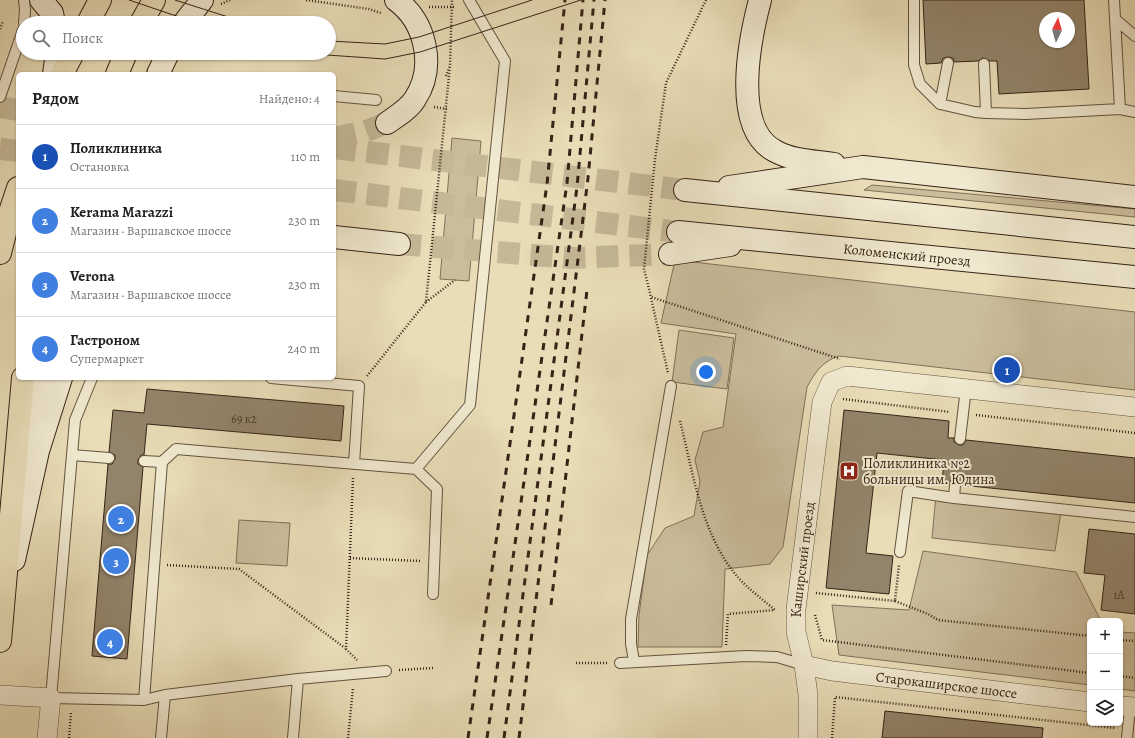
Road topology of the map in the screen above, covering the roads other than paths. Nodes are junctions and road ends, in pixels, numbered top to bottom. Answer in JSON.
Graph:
{"nodes":[{"id":1,"x":24,"y":0,"type":"edge"},
{"id":2,"x":41,"y":0,"type":"edge"},
{"id":3,"x":100,"y":0,"type":"edge"},
{"id":4,"x":154,"y":0,"type":"edge"},
{"id":5,"x":202,"y":0,"type":"edge"},
{"id":6,"x":469,"y":0,"type":"edge"},
{"id":7,"x":760,"y":0,"type":"edge"},
{"id":8,"x":771,"y":0,"type":"edge"},
{"id":9,"x":914,"y":0,"type":"edge"},
{"id":10,"x":1114,"y":0,"type":"edge"},
{"id":11,"x":390,"y":7,"type":"edge"},
{"id":12,"x":25,"y":16,"type":"edge"},
{"id":13,"x":53,"y":16,"type":"edge"},
{"id":14,"x":92,"y":16,"type":"edge"},
{"id":15,"x":145,"y":16,"type":"edge"},
{"id":16,"x":189,"y":16,"type":"edge"},
{"id":17,"x":1115,"y":19,"type":"junction"},
{"id":18,"x":753,"y":26,"type":"junction"},
{"id":19,"x":1135,"y":36,"type":"edge"},
{"id":20,"x":16,"y":50,"type":"edge"},
{"id":21,"x":56,"y":60,"type":"edge"},
{"id":22,"x":69,"y":60,"type":"edge"},
{"id":23,"x":123,"y":60,"type":"edge"},
{"id":24,"x":165,"y":60,"type":"edge"},
{"id":25,"x":948,"y":62,"type":"dead end"},
{"id":26,"x":984,"y":64,"type":"dead end"},
{"id":27,"x":54,"y":72,"type":"edge"},
{"id":28,"x":63,"y":72,"type":"edge"},
{"id":29,"x":118,"y":72,"type":"edge"},
{"id":30,"x":161,"y":72,"type":"edge"},
{"id":31,"x":336,"y":96,"type":"edge"},
{"id":32,"x":0,"y":97,"type":"edge"},
{"id":33,"x":376,"y":100,"type":"dead end"},
{"id":34,"x":940,"y":104,"type":"junction"},
{"id":35,"x":1120,"y":109,"type":"junction"},
{"id":36,"x":1135,"y":112,"type":"edge"},
{"id":37,"x":986,"y":113,"type":"junction"},
{"id":38,"x":387,"y":123,"type":"tunnel mouth"},
{"id":39,"x":863,"y":167,"type":"junction"},
{"id":40,"x":16,"y":193,"type":"edge"},
{"id":41,"x":1135,"y":197,"type":"edge"},
{"id":42,"x":678,"y":232,"type":"tunnel mouth"},
{"id":43,"x":336,"y":237,"type":"edge"},
{"id":44,"x":1135,"y":237,"type":"edge"},
{"id":45,"x":762,"y":241,"type":"junction"},
{"id":46,"x":399,"y":244,"type":"tunnel mouth"},
{"id":47,"x":0,"y":253,"type":"edge"},
{"id":48,"x":670,"y":254,"type":"tunnel mouth"},
{"id":49,"x":1044,"y":269,"type":"junction"},
{"id":50,"x":1135,"y":277,"type":"edge"},
{"id":51,"x":1135,"y":287,"type":"edge"},
{"id":52,"x":23,"y":380,"type":"edge"},
{"id":53,"x":39,"y":380,"type":"edge"},
{"id":54,"x":60,"y":380,"type":"edge"},
{"id":55,"x":91,"y":380,"type":"edge"},
{"id":56,"x":293,"y":380,"type":"edge"},
{"id":57,"x":671,"y":386,"type":"road end"},
{"id":58,"x":966,"y":388,"type":"junction"},
{"id":59,"x":1135,"y":408,"type":"edge"},
{"id":60,"x":960,"y":439,"type":"dead end"},
{"id":61,"x":72,"y":455,"type":"junction"},
{"id":62,"x":109,"y":458,"type":"dead end"},
{"id":63,"x":144,"y":461,"type":"dead end"},
{"id":64,"x":162,"y":462,"type":"junction"},
{"id":65,"x":354,"y":464,"type":"junction"},
{"id":66,"x":416,"y":469,"type":"junction"},
{"id":67,"x":14,"y":481,"type":"junction"},
{"id":68,"x":955,"y":485,"type":"dead end"},
{"id":69,"x":954,"y":498,"type":"junction"},
{"id":70,"x":1135,"y":516,"type":"edge"},
{"id":71,"x":900,"y":552,"type":"dead end"},
{"id":72,"x":433,"y":594,"type":"dead end"},
{"id":73,"x":2,"y":614,"type":"junction"},
{"id":74,"x":0,"y":641,"type":"edge"},
{"id":75,"x":634,"y":661,"type":"junction"},
{"id":76,"x":620,"y":663,"type":"road end"},
{"id":77,"x":804,"y":665,"type":"junction"},
{"id":78,"x":386,"y":671,"type":"road end"},
{"id":79,"x":298,"y":679,"type":"junction"},
{"id":80,"x":0,"y":695,"type":"edge"},
{"id":81,"x":166,"y":695,"type":"junction"},
{"id":82,"x":51,"y":698,"type":"junction"},
{"id":83,"x":144,"y":700,"type":"junction"},
{"id":84,"x":1087,"y":702,"type":"edge"},
{"id":85,"x":1128,"y":707,"type":"edge"},
{"id":86,"x":1127,"y":734,"type":"edge"},
{"id":87,"x":47,"y":738,"type":"edge"},
{"id":88,"x":161,"y":738,"type":"edge"},
{"id":89,"x":293,"y":738,"type":"edge"},
{"id":90,"x":808,"y":738,"type":"edge"}],
"edges":[{"from":1,"to":12,"type":"lane"},
{"from":2,"to":13,"type":"main road"},
{"from":3,"to":14,"type":"main road"},
{"from":4,"to":15,"type":"main road"},
{"from":5,"to":16,"type":"main road"},
{"from":6,"to":66,"type":"lane"},
{"from":7,"to":18,"type":"main road"},
{"from":8,"to":18,"type":"lane"},
{"from":9,"to":34,"type":"lane"},
{"from":10,"to":17,"type":"lane"},
{"from":11,"to":38,"type":"main road"},
{"from":17,"to":19,"type":"lane"},
{"from":17,"to":35,"type":"lane"},
{"from":18,"to":39,"type":"main road"},
{"from":20,"to":32,"type":"lane"},
{"from":21,"to":27,"type":"main road"},
{"from":22,"to":28,"type":"main road"},
{"from":23,"to":29,"type":"main road"},
{"from":24,"to":30,"type":"main road"},
{"from":25,"to":34,"type":"lane"},
{"from":26,"to":37,"type":"lane"},
{"from":31,"to":33,"type":"lane"},
{"from":34,"to":37,"type":"lane"},
{"from":35,"to":36,"type":"lane"},
{"from":35,"to":37,"type":"lane"},
{"from":39,"to":41,"type":"main road"},
{"from":39,"to":44,"type":"main road"},
{"from":40,"to":47,"type":"main road"},
{"from":42,"to":45,"type":"main road","name":"Коломенский проезд"},
{"from":43,"to":46,"type":"main road"},
{"from":45,"to":48,"type":"main road"},
{"from":45,"to":49,"type":"main road","name":"Коломенский проезд"},
{"from":49,"to":50,"type":"main road","name":"Коломенский проезд"},
{"from":49,"to":51,"type":"main road"},
{"from":52,"to":67,"type":"main road"},
{"from":53,"to":67,"type":"main road"},
{"from":54,"to":73,"type":"main road"},
{"from":55,"to":61,"type":"lane"},
{"from":56,"to":65,"type":"lane"},
{"from":57,"to":75,"type":"lane"},
{"from":58,"to":59,"type":"street"},
{"from":58,"to":60,"type":"lane"},
{"from":58,"to":77,"type":"street","name":"Каширский проезд"},
{"from":61,"to":62,"type":"lane"},
{"from":61,"to":82,"type":"lane"},
{"from":63,"to":64,"type":"lane"},
{"from":64,"to":65,"type":"lane"},
{"from":64,"to":83,"type":"lane"},
{"from":65,"to":66,"type":"lane"},
{"from":66,"to":72,"type":"lane"},
{"from":67,"to":73,"type":"main road"},
{"from":68,"to":69,"type":"lane"},
{"from":69,"to":70,"type":"lane"},
{"from":69,"to":71,"type":"lane"},
{"from":73,"to":74,"type":"main road"},
{"from":75,"to":76,"type":"lane"},
{"from":75,"to":77,"type":"lane"},
{"from":77,"to":84,"type":"street","name":"Старокаширское шоссе"},
{"from":77,"to":90,"type":"street","name":"Каширский проезд"},
{"from":78,"to":79,"type":"lane"},
{"from":79,"to":81,"type":"lane"},
{"from":79,"to":89,"type":"lane"},
{"from":80,"to":82,"type":"street"},
{"from":81,"to":83,"type":"lane"},
{"from":81,"to":88,"type":"lane"},
{"from":82,"to":83,"type":"lane"},
{"from":82,"to":87,"type":"street"},
{"from":85,"to":86,"type":"lane"}]}
